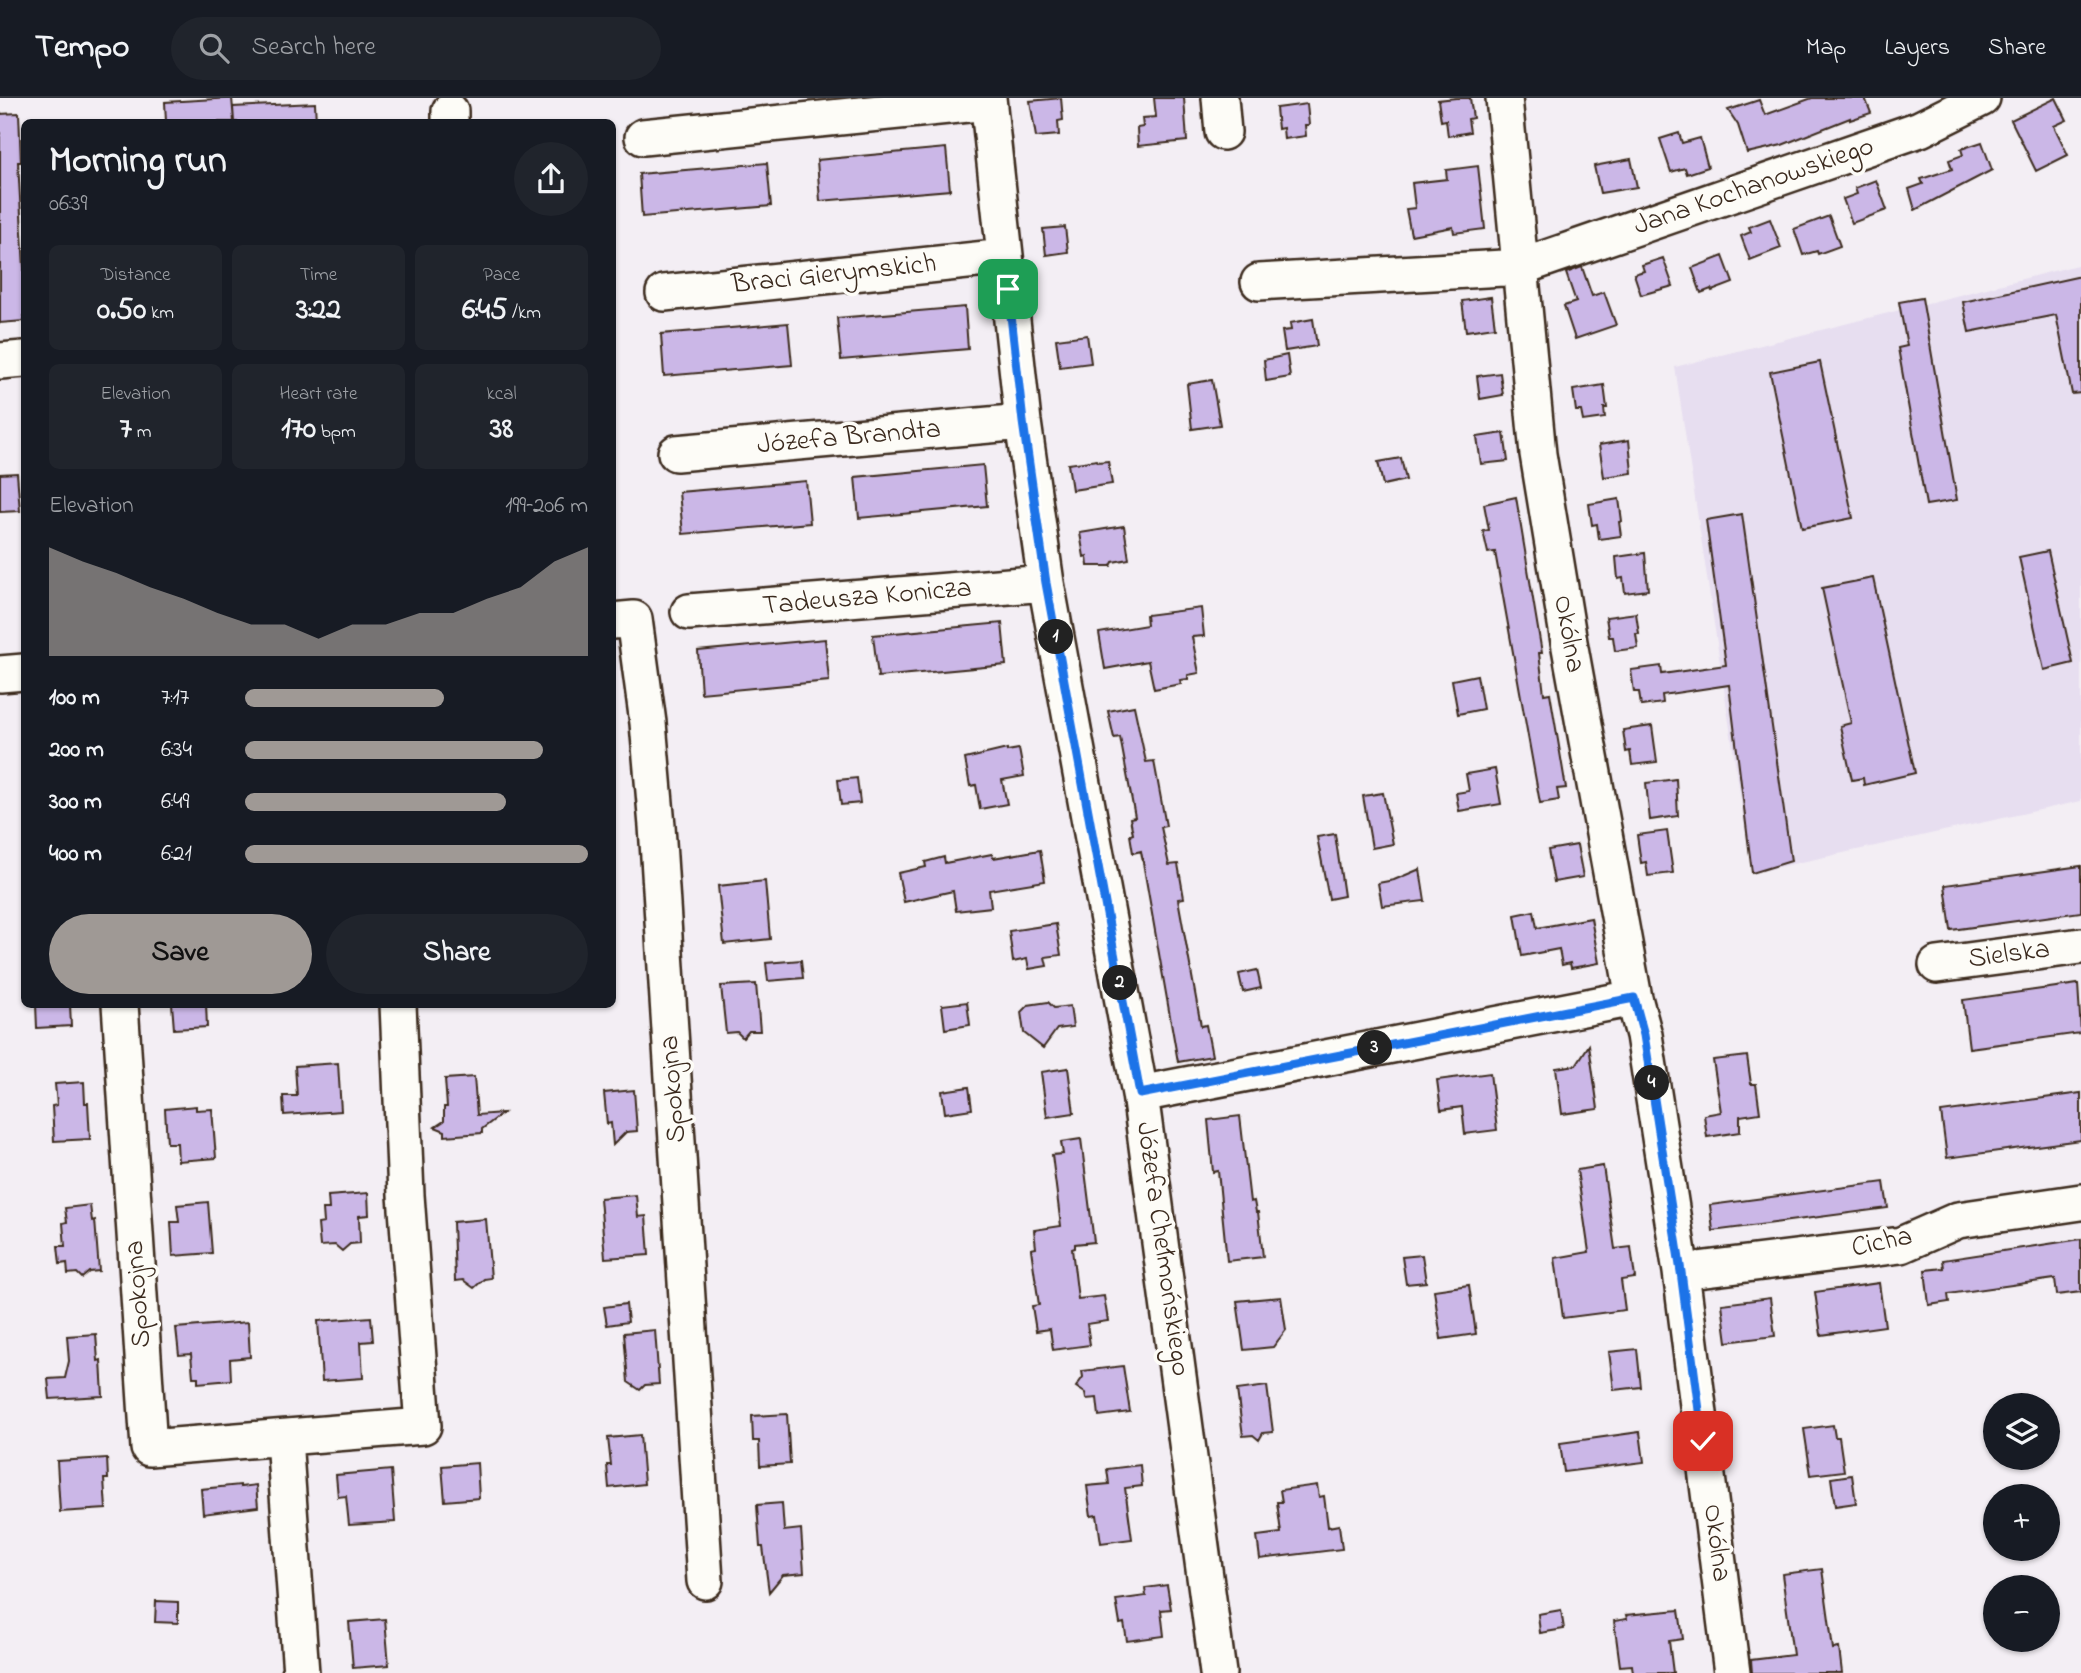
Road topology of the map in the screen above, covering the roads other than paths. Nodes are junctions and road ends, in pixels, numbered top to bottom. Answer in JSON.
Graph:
{"nodes":[{"id":1,"x":1504,"y":98,"type":"edge"},
{"id":2,"x":1983,"y":98,"type":"edge"},
{"id":3,"x":988,"y":100,"type":"edge"},
{"id":4,"x":643,"y":137,"type":"dead end"},
{"id":5,"x":1004,"y":257,"type":"junction"},
{"id":6,"x":1521,"y":267,"type":"junction"},
{"id":7,"x":1259,"y":282,"type":"dead end"},
{"id":8,"x":664,"y":293,"type":"dead end"},
{"id":9,"x":21,"y":359,"type":"edge"},
{"id":10,"x":0,"y":360,"type":"edge"},
{"id":11,"x":1023,"y":422,"type":"junction"},
{"id":12,"x":676,"y":453,"type":"dead end"},
{"id":13,"x":1046,"y":583,"type":"junction"},
{"id":14,"x":689,"y":612,"type":"dead end"},
{"id":15,"x":616,"y":621,"type":"edge"},
{"id":16,"x":21,"y":672,"type":"edge"},
{"id":17,"x":0,"y":674,"type":"edge"},
{"id":18,"x":2081,"y":946,"type":"edge"},
{"id":19,"x":1937,"y":965,"type":"dead end"},
{"id":20,"x":1634,"y":998,"type":"junction"},
{"id":21,"x":120,"y":1008,"type":"edge"},
{"id":22,"x":398,"y":1008,"type":"edge"},
{"id":23,"x":1140,"y":1094,"type":"junction"},
{"id":24,"x":2081,"y":1202,"type":"edge"},
{"id":25,"x":1681,"y":1272,"type":"junction"},
{"id":26,"x":284,"y":1439,"type":"junction"},
{"id":27,"x":705,"y":1581,"type":"dead end"},
{"id":28,"x":1217,"y":1663,"type":"edge"},
{"id":29,"x":301,"y":1673,"type":"edge"},
{"id":30,"x":1732,"y":1673,"type":"edge"}],
"edges":[{"from":1,"to":6,"type":"street","name":"Okólna"},
{"from":2,"to":6,"type":"street","name":"Jana Kochanowskiego"},
{"from":3,"to":4,"type":"street"},
{"from":3,"to":5,"type":"street","name":"Józefa Chełmońskiego"},
{"from":5,"to":8,"type":"street","name":"Braci Gierymskich"},
{"from":5,"to":11,"type":"street","name":"Józefa Chełmońskiego"},
{"from":6,"to":7,"type":"street"},
{"from":6,"to":20,"type":"street","name":"Okólna"},
{"from":9,"to":10,"type":"street"},
{"from":11,"to":12,"type":"street","name":"Józefa Brandta"},
{"from":11,"to":13,"type":"street","name":"Józefa Chełmońskiego"},
{"from":13,"to":14,"type":"street","name":"Tadeusza Konicza"},
{"from":13,"to":23,"type":"street","name":"Józefa Chełmońskiego"},
{"from":15,"to":27,"type":"street","name":"Spokojna"},
{"from":16,"to":17,"type":"street"},
{"from":18,"to":19,"type":"street","name":"Sielska"},
{"from":20,"to":23,"type":"street"},
{"from":20,"to":25,"type":"street","name":"Okólna"},
{"from":21,"to":26,"type":"street","name":"Spokojna"},
{"from":22,"to":26,"type":"street","name":"Spokojna"},
{"from":23,"to":28,"type":"street","name":"Józefa Chełmońskiego"},
{"from":24,"to":25,"type":"street","name":"Cicha"},
{"from":25,"to":30,"type":"street","name":"Okólna"},
{"from":26,"to":29,"type":"street"}]}
